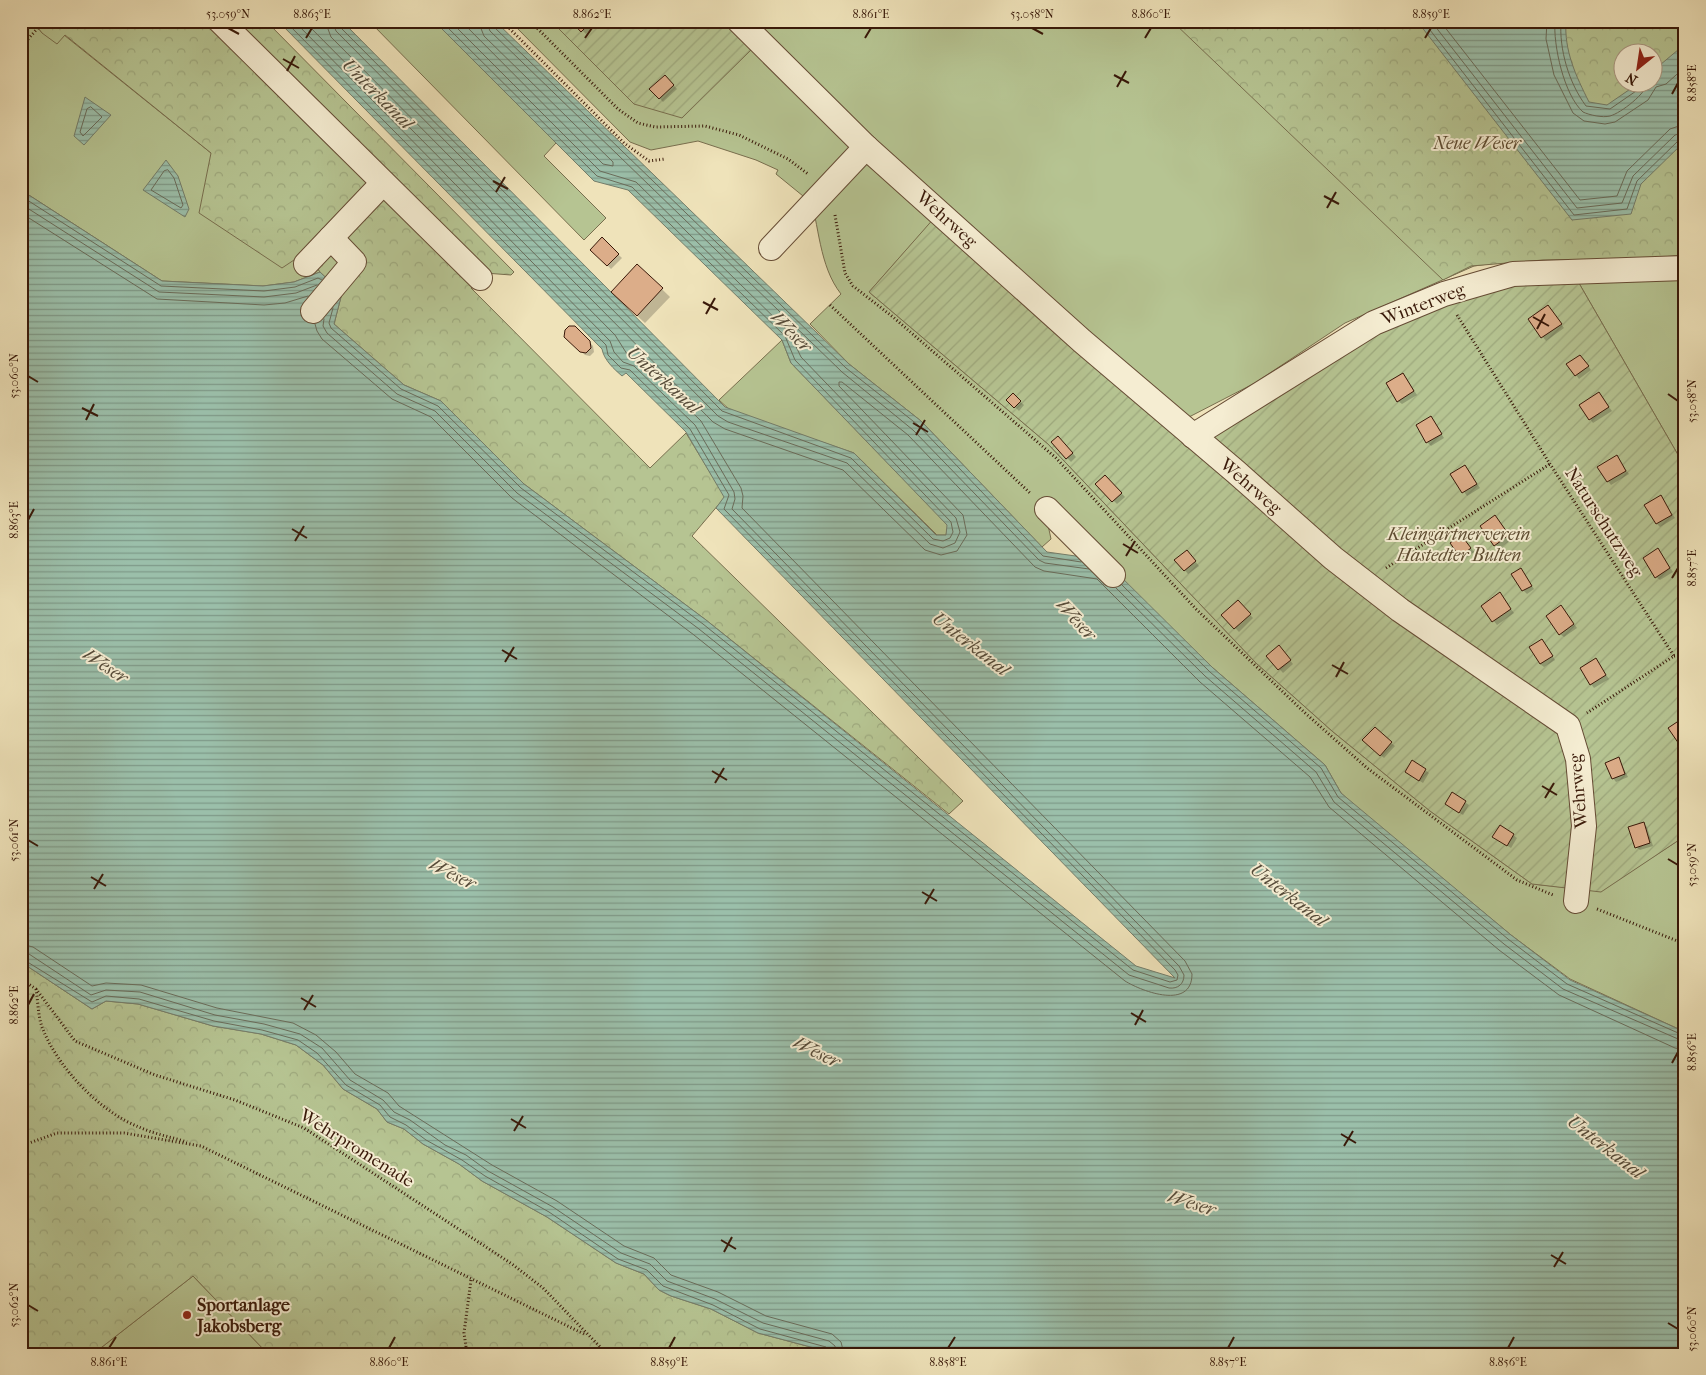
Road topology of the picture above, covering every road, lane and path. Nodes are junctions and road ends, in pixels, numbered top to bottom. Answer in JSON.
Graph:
{"nodes":[{"id":1,"x":44,"y":21,"type":"edge"},
{"id":2,"x":220,"y":21,"type":"edge"},
{"id":3,"x":502,"y":21,"type":"edge"},
{"id":4,"x":530,"y":21,"type":"edge"},
{"id":5,"x":739,"y":21,"type":"edge"},
{"id":6,"x":21,"y":47,"type":"edge"},
{"id":7,"x":866,"y":146,"type":"junction"},
{"id":8,"x":665,"y":159,"type":"dead end"},
{"id":9,"x":382,"y":184,"type":"junction"},
{"id":10,"x":828,"y":188,"type":"junction"},
{"id":11,"x":331,"y":238,"type":"junction"},
{"id":12,"x":771,"y":248,"type":"dead end"},
{"id":13,"x":306,"y":264,"type":"dead end"},
{"id":14,"x":1685,"y":268,"type":"edge"},
{"id":15,"x":480,"y":278,"type":"dead end"},
{"id":16,"x":1444,"y":294,"type":"junction"},
{"id":17,"x":830,"y":305,"type":"dead end"},
{"id":18,"x":313,"y":311,"type":"dead end"},
{"id":19,"x":1193,"y":436,"type":"junction"},
{"id":20,"x":1550,"y":464,"type":"junction"},
{"id":21,"x":1047,"y":510,"type":"joint"},
{"id":22,"x":1113,"y":575,"type":"dead end"},
{"id":23,"x":1363,"y":582,"type":"junction"},
{"id":24,"x":1674,"y":656,"type":"junction"},
{"id":25,"x":1684,"y":657,"type":"edge"},
{"id":26,"x":1568,"y":726,"type":"junction"},
{"id":27,"x":1576,"y":901,"type":"junction"},
{"id":28,"x":1685,"y":944,"type":"edge"},
{"id":29,"x":21,"y":979,"type":"edge"},
{"id":30,"x":36,"y":989,"type":"junction"},
{"id":31,"x":21,"y":1146,"type":"edge"},
{"id":32,"x":201,"y":1146,"type":"junction"},
{"id":33,"x":471,"y":1280,"type":"junction"},
{"id":34,"x":587,"y":1335,"type":"junction"},
{"id":35,"x":467,"y":1354,"type":"edge"},
{"id":36,"x":607,"y":1354,"type":"edge"}],
"edges":[{"from":1,"to":6,"type":"path"},
{"from":2,"to":9,"type":"street"},
{"from":3,"to":8,"type":"path"},
{"from":4,"to":10,"type":"path"},
{"from":5,"to":7,"type":"street","name":"Wehrweg"},
{"from":7,"to":10,"type":"street"},
{"from":7,"to":19,"type":"street","name":"Wehrweg"},
{"from":9,"to":11,"type":"street"},
{"from":9,"to":15,"type":"street"},
{"from":10,"to":12,"type":"street"},
{"from":10,"to":27,"type":"path"},
{"from":11,"to":13,"type":"street"},
{"from":11,"to":18,"type":"street"},
{"from":14,"to":16,"type":"street","name":"Winterweg"},
{"from":16,"to":19,"type":"street","name":"Winterweg"},
{"from":16,"to":20,"type":"path","name":"Naturschutzweg"},
{"from":17,"to":21,"type":"path"},
{"from":19,"to":23,"type":"street","name":"Wehrweg"},
{"from":20,"to":23,"type":"path"},
{"from":20,"to":24,"type":"path","name":"Naturschutzweg"},
{"from":21,"to":22,"type":"street"},
{"from":23,"to":26,"type":"street","name":"Wehrweg"},
{"from":24,"to":25,"type":"path"},
{"from":24,"to":26,"type":"path"},
{"from":26,"to":27,"type":"street","name":"Wehrweg"},
{"from":27,"to":28,"type":"path"},
{"from":29,"to":30,"type":"path","name":"Wehrpromenade"},
{"from":30,"to":32,"type":"path"},
{"from":30,"to":34,"type":"path","name":"Wehrpromenade"},
{"from":31,"to":32,"type":"path"},
{"from":32,"to":33,"type":"path"},
{"from":33,"to":34,"type":"path"},
{"from":33,"to":35,"type":"path"},
{"from":34,"to":36,"type":"path","name":"Wehrpromenade"}]}
